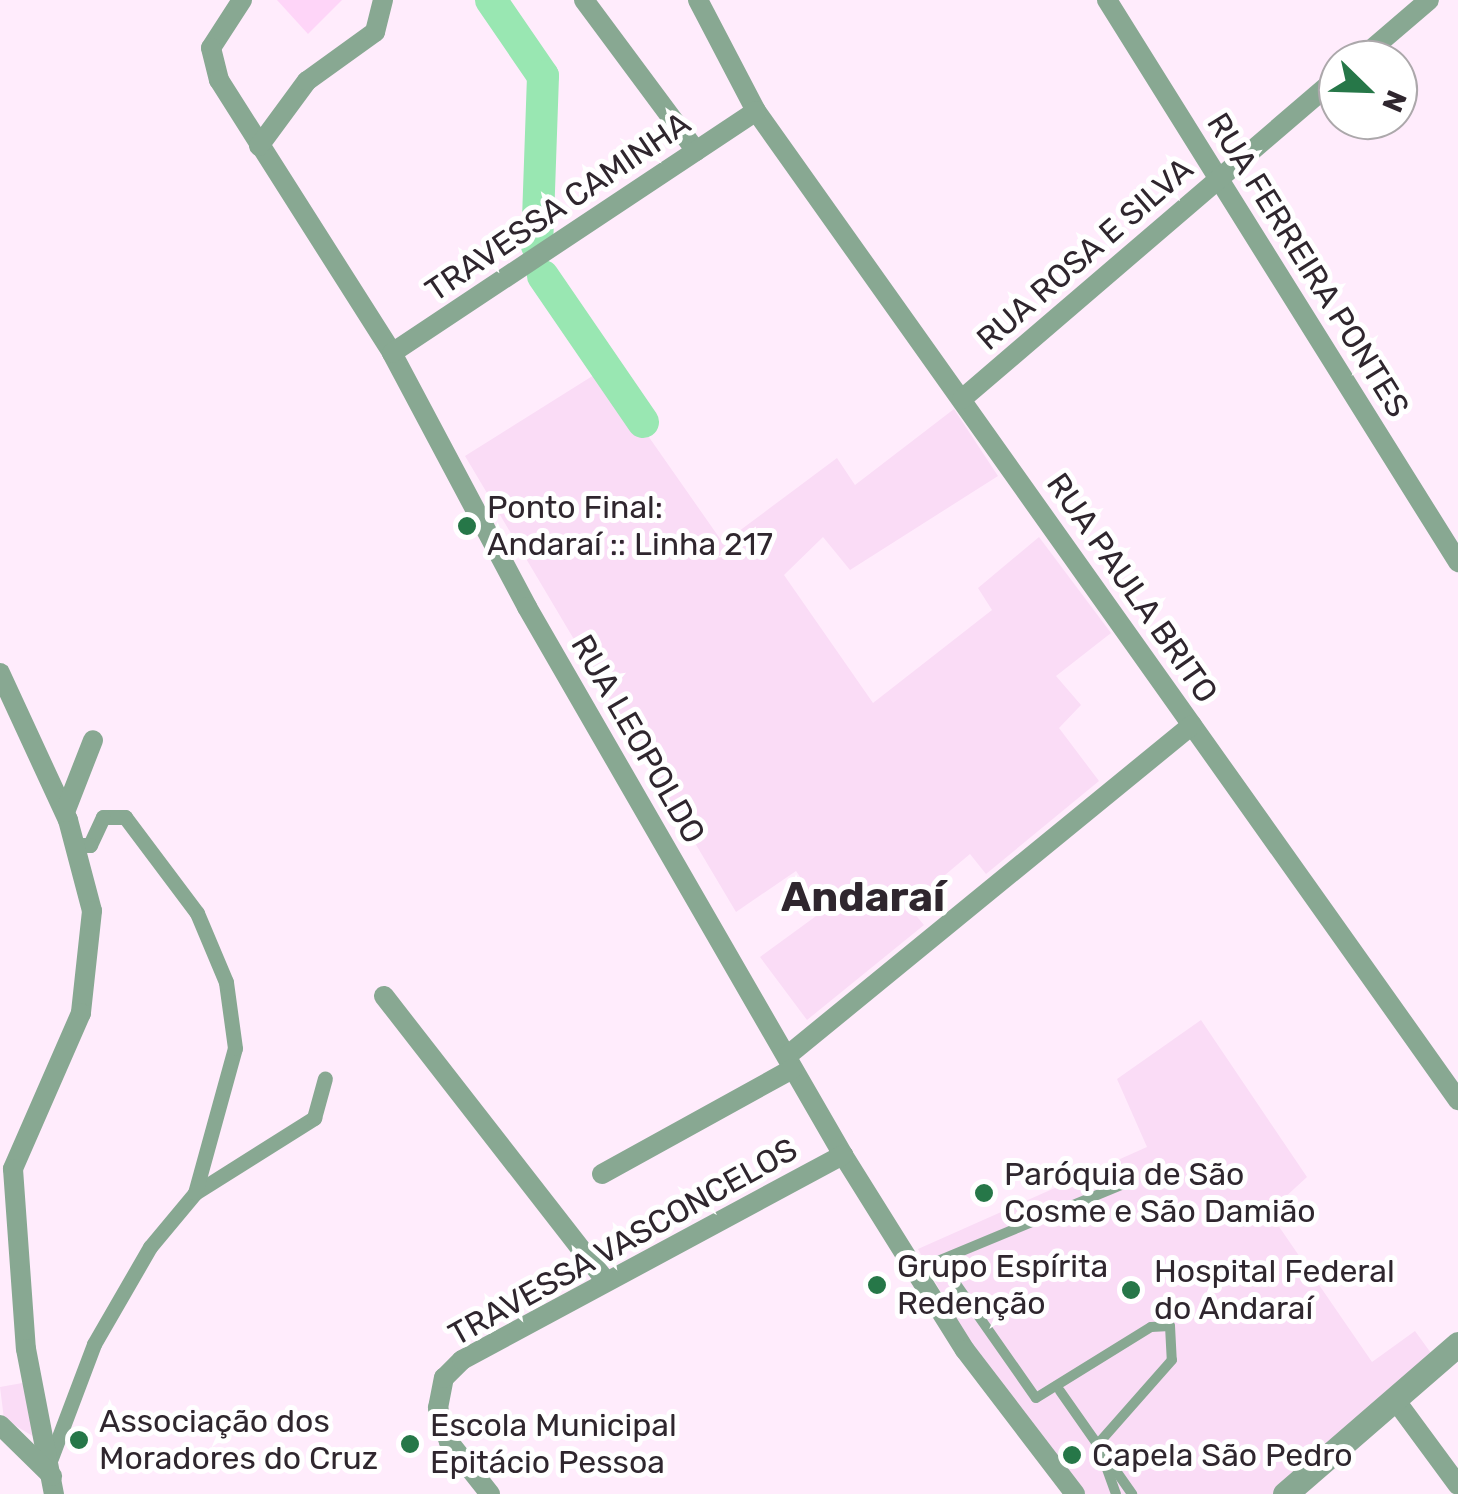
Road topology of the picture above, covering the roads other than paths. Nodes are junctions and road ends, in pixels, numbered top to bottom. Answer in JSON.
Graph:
{"nodes":[{"id":1,"x":229,"y":0,"type":"edge"},
{"id":2,"x":242,"y":0,"type":"edge"},
{"id":3,"x":383,"y":0,"type":"edge"},
{"id":4,"x":584,"y":0,"type":"edge"},
{"id":5,"x":698,"y":0,"type":"edge"},
{"id":6,"x":1107,"y":0,"type":"edge"},
{"id":7,"x":1429,"y":0,"type":"edge"},
{"id":8,"x":230,"y":28,"type":"junction"},
{"id":9,"x":1382,"y":40,"type":"edge"},
{"id":10,"x":1318,"y":95,"type":"edge"},
{"id":11,"x":756,"y":111,"type":"junction"},
{"id":12,"x":259,"y":146,"type":"junction"},
{"id":13,"x":696,"y":151,"type":"junction"},
{"id":14,"x":1219,"y":178,"type":"junction"},
{"id":15,"x":392,"y":352,"type":"junction"},
{"id":16,"x":962,"y":400,"type":"junction"},
{"id":17,"x":1458,"y":562,"type":"edge"},
{"id":18,"x":0,"y":673,"type":"edge"},
{"id":19,"x":1192,"y":725,"type":"junction"},
{"id":20,"x":92,"y":740,"type":"dead end"},
{"id":21,"x":65,"y":812,"type":"junction"},
{"id":22,"x":73,"y":845,"type":"junction"},
{"id":23,"x":384,"y":996,"type":"dead end"},
{"id":24,"x":790,"y":1062,"type":"junction"},
{"id":25,"x":325,"y":1078,"type":"dead end"},
{"id":26,"x":1458,"y":1100,"type":"edge"},
{"id":27,"x":843,"y":1155,"type":"junction"},
{"id":28,"x":602,"y":1174,"type":"dead end"},
{"id":29,"x":1131,"y":1181,"type":"dead end"},
{"id":30,"x":195,"y":1193,"type":"junction"},
{"id":31,"x":940,"y":1261,"type":"junction"},
{"id":32,"x":915,"y":1271,"type":"junction"},
{"id":33,"x":604,"y":1280,"type":"junction"},
{"id":34,"x":1458,"y":1344,"type":"edge"},
{"id":35,"x":1060,"y":1391,"type":"junction"},
{"id":36,"x":1396,"y":1402,"type":"junction"},
{"id":37,"x":0,"y":1425,"type":"edge"},
{"id":38,"x":1098,"y":1444,"type":"junction"},
{"id":39,"x":52,"y":1476,"type":"edge"},
{"id":40,"x":1458,"y":1486,"type":"edge"},
{"id":41,"x":490,"y":1494,"type":"edge"},
{"id":42,"x":1075,"y":1494,"type":"edge"},
{"id":43,"x":1116,"y":1494,"type":"edge"},
{"id":44,"x":1132,"y":1494,"type":"edge"},
{"id":45,"x":1285,"y":1494,"type":"edge"}],
"edges":[{"from":1,"to":8,"type":"street"},
{"from":2,"to":8,"type":"street","name":"RUA LEOPOLDO"},
{"from":3,"to":12,"type":"street"},
{"from":4,"to":13,"type":"street"},
{"from":5,"to":11,"type":"street","name":"RUA PAULA BRITO"},
{"from":6,"to":14,"type":"street","name":"RUA FERREIRA PONTES"},
{"from":7,"to":9,"type":"street"},
{"from":8,"to":12,"type":"street","name":"RUA LEOPOLDO"},
{"from":10,"to":14,"type":"street","name":"RUA ROSA E SILVA"},
{"from":11,"to":13,"type":"street","name":"TRAVESSA CAMINHA"},
{"from":11,"to":16,"type":"street","name":"RUA PAULA BRITO"},
{"from":12,"to":15,"type":"street","name":"RUA LEOPOLDO"},
{"from":13,"to":15,"type":"street","name":"TRAVESSA CAMINHA"},
{"from":14,"to":16,"type":"street","name":"RUA ROSA E SILVA"},
{"from":14,"to":17,"type":"street","name":"RUA FERREIRA PONTES"},
{"from":15,"to":24,"type":"street","name":"RUA LEOPOLDO"},
{"from":16,"to":19,"type":"street","name":"RUA PAULA BRITO"},
{"from":18,"to":21,"type":"street"},
{"from":19,"to":24,"type":"street"},
{"from":19,"to":26,"type":"street","name":"RUA PAULA BRITO"},
{"from":20,"to":21,"type":"street"},
{"from":21,"to":22,"type":"street"},
{"from":22,"to":30,"type":"street"},
{"from":22,"to":39,"type":"street"},
{"from":23,"to":33,"type":"street"},
{"from":24,"to":27,"type":"street","name":"RUA LEOPOLDO"},
{"from":24,"to":28,"type":"street"},
{"from":25,"to":30,"type":"street"},
{"from":27,"to":32,"type":"street","name":"RUA LEOPOLDO"},
{"from":27,"to":33,"type":"street","name":"TRAVESSA VASCONCELOS"},
{"from":29,"to":31,"type":"lane"},
{"from":30,"to":39,"type":"street"},
{"from":31,"to":32,"type":"lane"},
{"from":31,"to":35,"type":"lane"},
{"from":32,"to":42,"type":"street","name":"RUA LEOPOLDO"},
{"from":33,"to":41,"type":"street","name":"TRAVESSA VASCONCELOS"},
{"from":34,"to":36,"type":"street"},
{"from":35,"to":38,"type":"lane"},
{"from":35,"to":38,"type":"lane"},
{"from":36,"to":40,"type":"street"},
{"from":36,"to":45,"type":"street"},
{"from":37,"to":39,"type":"street"},
{"from":38,"to":43,"type":"lane"},
{"from":38,"to":44,"type":"lane"}]}
